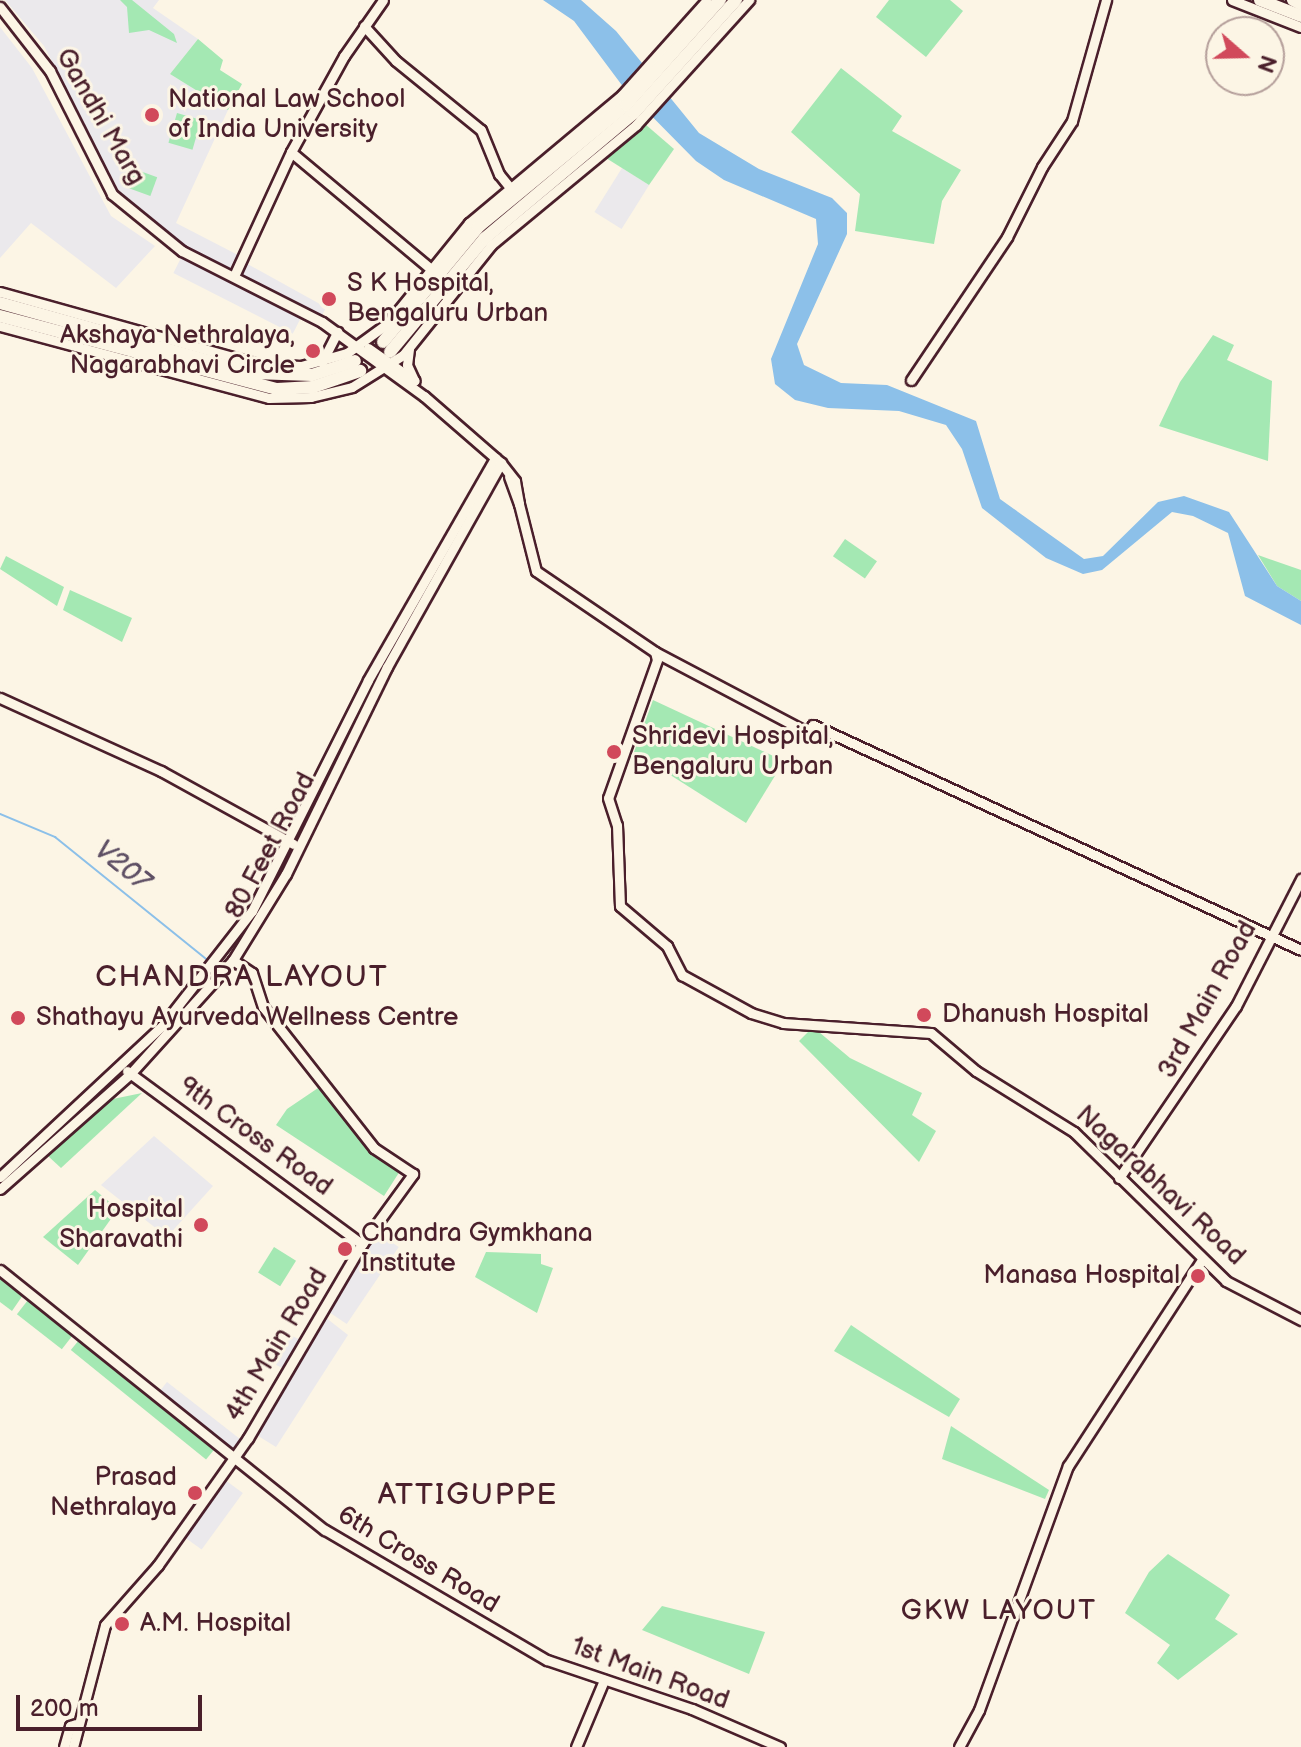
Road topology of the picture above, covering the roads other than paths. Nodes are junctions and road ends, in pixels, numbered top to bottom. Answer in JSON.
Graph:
{"nodes":[{"id":1,"x":383,"y":0,"type":"edge"},
{"id":2,"x":707,"y":0,"type":"edge"},
{"id":3,"x":720,"y":0,"type":"edge"},
{"id":4,"x":736,"y":0,"type":"edge"},
{"id":5,"x":749,"y":0,"type":"edge"},
{"id":6,"x":1106,"y":0,"type":"edge"},
{"id":7,"x":1232,"y":0,"type":"edge"},
{"id":8,"x":1260,"y":0,"type":"edge"},
{"id":9,"x":1293,"y":0,"type":"edge"},
{"id":10,"x":1301,"y":4,"type":"edge"},
{"id":11,"x":0,"y":7,"type":"edge"},
{"id":12,"x":1301,"y":16,"type":"edge"},
{"id":13,"x":364,"y":26,"type":"junction"},
{"id":14,"x":1301,"y":27,"type":"edge"},
{"id":15,"x":658,"y":80,"type":"junction"},
{"id":16,"x":633,"y":106,"type":"junction"},
{"id":17,"x":291,"y":152,"type":"junction"},
{"id":18,"x":554,"y":186,"type":"junction"},
{"id":19,"x":512,"y":190,"type":"junction"},
{"id":20,"x":431,"y":269,"type":"junction"},
{"id":21,"x":234,"y":276,"type":"junction"},
{"id":22,"x":0,"y":292,"type":"edge"},
{"id":23,"x":0,"y":303,"type":"edge"},
{"id":24,"x":0,"y":316,"type":"edge"},
{"id":25,"x":0,"y":326,"type":"edge"},
{"id":26,"x":337,"y":332,"type":"junction"},
{"id":27,"x":411,"y":346,"type":"junction"},
{"id":28,"x":359,"y":356,"type":"junction"},
{"id":29,"x":388,"y":357,"type":"junction"},
{"id":30,"x":322,"y":362,"type":"junction"},
{"id":31,"x":911,"y":380,"type":"dead end"},
{"id":32,"x":415,"y":381,"type":"junction"},
{"id":33,"x":424,"y":396,"type":"junction"},
{"id":34,"x":498,"y":461,"type":"junction"},
{"id":35,"x":509,"y":477,"type":"junction"},
{"id":36,"x":487,"y":488,"type":"junction"},
{"id":37,"x":511,"y":491,"type":"junction"},
{"id":38,"x":519,"y":504,"type":"junction"},
{"id":39,"x":655,"y":652,"type":"junction"},
{"id":40,"x":0,"y":698,"type":"edge"},
{"id":41,"x":295,"y":845,"type":"junction"},
{"id":42,"x":1301,"y":879,"type":"edge"},
{"id":43,"x":1270,"y":933,"type":"junction"},
{"id":44,"x":1301,"y":950,"type":"edge"},
{"id":45,"x":233,"y":960,"type":"junction"},
{"id":46,"x":121,"y":1066,"type":"junction"},
{"id":47,"x":131,"y":1073,"type":"junction"},
{"id":48,"x":0,"y":1177,"type":"edge"},
{"id":49,"x":1119,"y":1178,"type":"junction"},
{"id":50,"x":0,"y":1189,"type":"edge"},
{"id":51,"x":362,"y":1244,"type":"junction"},
{"id":52,"x":1202,"y":1260,"type":"junction"},
{"id":53,"x":0,"y":1270,"type":"edge"},
{"id":54,"x":1301,"y":1320,"type":"edge"},
{"id":55,"x":231,"y":1459,"type":"junction"},
{"id":56,"x":505,"y":1640,"type":"joint"},
{"id":57,"x":604,"y":1680,"type":"junction"},
{"id":58,"x":76,"y":1724,"type":"junction"},
{"id":59,"x":64,"y":1747,"type":"edge"},
{"id":60,"x":73,"y":1747,"type":"edge"},
{"id":61,"x":576,"y":1747,"type":"edge"},
{"id":62,"x":780,"y":1747,"type":"edge"},
{"id":63,"x":959,"y":1747,"type":"edge"}],
"edges":[{"from":1,"to":13,"type":"street"},
{"from":2,"to":15,"type":"street"},
{"from":3,"to":15,"type":"highway"},
{"from":4,"to":15,"type":"highway"},
{"from":5,"to":15,"type":"street"},
{"from":6,"to":31,"type":"street"},
{"from":7,"to":14,"type":"street"},
{"from":8,"to":12,"type":"highway"},
{"from":9,"to":10,"type":"highway"},
{"from":11,"to":21,"type":"street","name":"Gandhi Marg"},
{"from":13,"to":17,"type":"street"},
{"from":13,"to":19,"type":"street"},
{"from":15,"to":16,"type":"highway"},
{"from":15,"to":16,"type":"street"},
{"from":16,"to":18,"type":"highway"},
{"from":16,"to":19,"type":"highway"},
{"from":17,"to":20,"type":"street"},
{"from":17,"to":21,"type":"street"},
{"from":18,"to":27,"type":"street"},
{"from":18,"to":29,"type":"highway"},
{"from":19,"to":20,"type":"street"},
{"from":19,"to":29,"type":"highway"},
{"from":20,"to":28,"type":"street"},
{"from":21,"to":26,"type":"street","name":"Gandhi Marg"},
{"from":22,"to":30,"type":"street"},
{"from":23,"to":28,"type":"highway"},
{"from":24,"to":28,"type":"highway"},
{"from":25,"to":29,"type":"street"},
{"from":26,"to":28,"type":"street","name":"Gandhi Marg"},
{"from":26,"to":30,"type":"street"},
{"from":27,"to":29,"type":"street"},
{"from":27,"to":32,"type":"street"},
{"from":28,"to":29,"type":"street"},
{"from":28,"to":29,"type":"street","name":"Gandhi Marg"},
{"from":28,"to":30,"type":"street"},
{"from":29,"to":32,"type":"street"},
{"from":29,"to":33,"type":"street"},
{"from":32,"to":33,"type":"street"},
{"from":33,"to":34,"type":"street"},
{"from":34,"to":35,"type":"street"},
{"from":34,"to":36,"type":"street","name":"80 Feet Road"},
{"from":34,"to":41,"type":"street","name":"80 Feet Road"},
{"from":35,"to":37,"type":"street"},
{"from":35,"to":38,"type":"street"},
{"from":36,"to":37,"type":"street"},
{"from":36,"to":41,"type":"street","name":"80 Feet Road"},
{"from":37,"to":38,"type":"street"},
{"from":38,"to":39,"type":"street"},
{"from":39,"to":43,"type":"street"},
{"from":39,"to":49,"type":"street","name":"Nagarabhavi Road"},
{"from":40,"to":41,"type":"street"},
{"from":41,"to":45,"type":"street","name":"80 Feet Road"},
{"from":41,"to":46,"type":"street","name":"80 Feet Road"},
{"from":42,"to":43,"type":"street","name":"3rd Main Road"},
{"from":43,"to":44,"type":"street"},
{"from":43,"to":49,"type":"street","name":"3rd Main Road"},
{"from":45,"to":47,"type":"street","name":"80 Feet Road"},
{"from":45,"to":51,"type":"street","name":"4th Main Road"},
{"from":46,"to":47,"type":"street","name":"9th Cross Road"},
{"from":46,"to":48,"type":"street","name":"80 Feet Road"},
{"from":47,"to":50,"type":"street","name":"80 Feet Road"},
{"from":47,"to":51,"type":"street","name":"9th Cross Road"},
{"from":49,"to":52,"type":"street","name":"Nagarabhavi Road"},
{"from":51,"to":55,"type":"street","name":"4th Main Road"},
{"from":52,"to":54,"type":"street","name":"Nagarabhavi Road"},
{"from":52,"to":63,"type":"street"},
{"from":53,"to":55,"type":"street","name":"6th Cross Road"},
{"from":55,"to":56,"type":"street","name":"6th Cross Road"},
{"from":55,"to":58,"type":"street","name":"4th Main Road"},
{"from":56,"to":57,"type":"street","name":"1st Main Road"},
{"from":57,"to":61,"type":"street"},
{"from":57,"to":62,"type":"street","name":"1st Main Road"},
{"from":58,"to":59,"type":"street"},
{"from":58,"to":60,"type":"street"}]}
